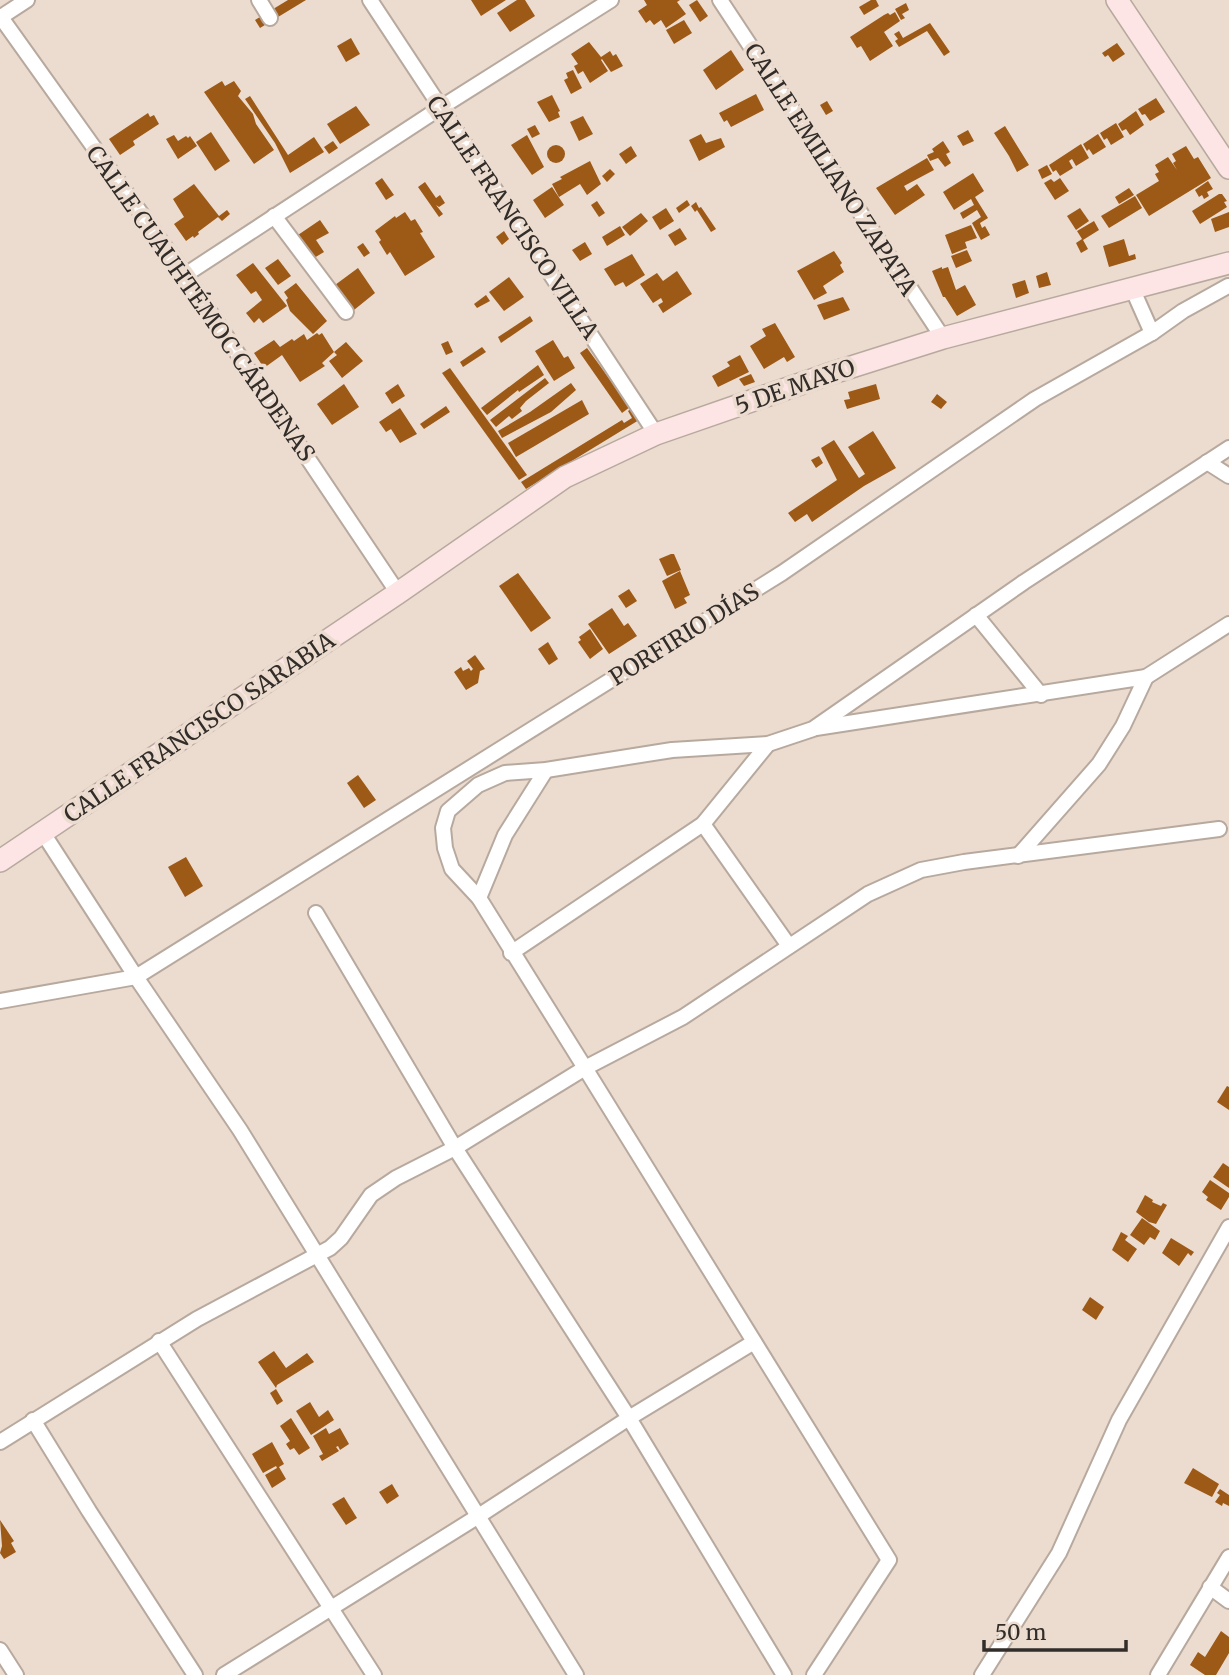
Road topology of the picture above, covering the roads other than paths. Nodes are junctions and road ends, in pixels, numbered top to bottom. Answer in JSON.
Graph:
{"nodes":[{"id":1,"x":27,"y":0,"type":"edge"},
{"id":2,"x":260,"y":0,"type":"edge"},
{"id":3,"x":370,"y":0,"type":"edge"},
{"id":4,"x":611,"y":0,"type":"edge"},
{"id":5,"x":720,"y":0,"type":"edge"},
{"id":6,"x":1117,"y":0,"type":"edge"},
{"id":7,"x":0,"y":17,"type":"edge"},
{"id":8,"x":270,"y":18,"type":"dead end"},
{"id":9,"x":440,"y":108,"type":"junction"},
{"id":10,"x":1227,"y":162,"type":"edge"},
{"id":11,"x":274,"y":216,"type":"junction"},
{"id":12,"x":1223,"y":264,"type":"edge"},
{"id":13,"x":185,"y":275,"type":"junction"},
{"id":14,"x":1229,"y":286,"type":"edge"},
{"id":15,"x":1132,"y":288,"type":"junction"},
{"id":16,"x":346,"y":312,"type":"dead end"},
{"id":17,"x":1152,"y":333,"type":"junction"},
{"id":18,"x":943,"y":338,"type":"junction"},
{"id":19,"x":656,"y":434,"type":"junction"},
{"id":20,"x":1229,"y":448,"type":"edge"},
{"id":21,"x":1207,"y":462,"type":"junction"},
{"id":22,"x":1229,"y":476,"type":"edge"},
{"id":23,"x":398,"y":593,"type":"junction"},
{"id":24,"x":976,"y":615,"type":"junction"},
{"id":25,"x":1229,"y":624,"type":"edge"},
{"id":26,"x":1146,"y":677,"type":"junction"},
{"id":27,"x":1041,"y":695,"type":"junction"},
{"id":28,"x":813,"y":729,"type":"junction"},
{"id":29,"x":768,"y":744,"type":"junction"},
{"id":30,"x":546,"y":770,"type":"junction"},
{"id":31,"x":703,"y":824,"type":"junction"},
{"id":32,"x":1219,"y":829,"type":"dead end"},
{"id":33,"x":43,"y":833,"type":"junction"},
{"id":34,"x":1018,"y":856,"type":"junction"},
{"id":35,"x":0,"y":862,"type":"edge"},
{"id":36,"x":478,"y":898,"type":"junction"},
{"id":37,"x":316,"y":913,"type":"dead end"},
{"id":38,"x":789,"y":946,"type":"junction"},
{"id":39,"x":511,"y":953,"type":"junction"},
{"id":40,"x":136,"y":977,"type":"junction"},
{"id":41,"x":0,"y":1001,"type":"edge"},
{"id":42,"x":591,"y":1064,"type":"junction"},
{"id":43,"x":455,"y":1148,"type":"junction"},
{"id":44,"x":1229,"y":1227,"type":"edge"},
{"id":45,"x":317,"y":1253,"type":"junction"},
{"id":46,"x":159,"y":1341,"type":"junction"},
{"id":47,"x":754,"y":1342,"type":"junction"},
{"id":48,"x":629,"y":1418,"type":"junction"},
{"id":49,"x":33,"y":1420,"type":"junction"},
{"id":50,"x":0,"y":1442,"type":"edge"},
{"id":51,"x":477,"y":1517,"type":"junction"},
{"id":52,"x":1229,"y":1557,"type":"edge"},
{"id":53,"x":1210,"y":1587,"type":"junction"},
{"id":54,"x":1229,"y":1601,"type":"edge"},
{"id":55,"x":332,"y":1608,"type":"junction"},
{"id":56,"x":0,"y":1650,"type":"edge"},
{"id":57,"x":16,"y":1675,"type":"edge"},
{"id":58,"x":195,"y":1675,"type":"edge"},
{"id":59,"x":224,"y":1675,"type":"edge"},
{"id":60,"x":374,"y":1675,"type":"edge"},
{"id":61,"x":576,"y":1675,"type":"edge"},
{"id":62,"x":784,"y":1675,"type":"edge"},
{"id":63,"x":814,"y":1675,"type":"edge"},
{"id":64,"x":982,"y":1675,"type":"edge"},
{"id":65,"x":1158,"y":1675,"type":"edge"}],
"edges":[{"from":1,"to":7,"type":"street"},
{"from":2,"to":8,"type":"street"},
{"from":3,"to":9,"type":"street","name":"CALLE FRANCISCO VILLA"},
{"from":4,"to":9,"type":"street"},
{"from":5,"to":18,"type":"street","name":"CALLE EMILIANO ZAPATA"},
{"from":6,"to":10,"type":"street"},
{"from":7,"to":13,"type":"street","name":"CALLE CUAUHTÉMOC CÁRDENAS"},
{"from":9,"to":11,"type":"street"},
{"from":9,"to":19,"type":"street","name":"CALLE FRANCISCO VILLA"},
{"from":11,"to":13,"type":"street"},
{"from":11,"to":16,"type":"street"},
{"from":12,"to":14,"type":"street"},
{"from":12,"to":15,"type":"street","name":"5 DE MAYO"},
{"from":13,"to":23,"type":"street","name":"CALLE CUAUHTÉMOC CÁRDENAS"},
{"from":14,"to":17,"type":"street","name":"PORFIRIO DÍAS"},
{"from":15,"to":17,"type":"street"},
{"from":15,"to":18,"type":"street","name":"5 DE MAYO"},
{"from":17,"to":40,"type":"street","name":"PORFIRIO DÍAS"},
{"from":18,"to":19,"type":"street","name":"5 DE MAYO"},
{"from":19,"to":23,"type":"street","name":"5 DE MAYO"},
{"from":20,"to":21,"type":"street"},
{"from":21,"to":22,"type":"street"},
{"from":21,"to":24,"type":"street"},
{"from":23,"to":33,"type":"street","name":"CALLE FRANCISCO SARABIA"},
{"from":24,"to":27,"type":"street"},
{"from":24,"to":28,"type":"street"},
{"from":25,"to":26,"type":"street"},
{"from":26,"to":27,"type":"street"},
{"from":26,"to":34,"type":"street"},
{"from":27,"to":28,"type":"street"},
{"from":28,"to":29,"type":"street"},
{"from":29,"to":30,"type":"street"},
{"from":29,"to":31,"type":"street"},
{"from":30,"to":36,"type":"street"},
{"from":30,"to":36,"type":"street"},
{"from":31,"to":38,"type":"street"},
{"from":31,"to":39,"type":"street"},
{"from":32,"to":34,"type":"street"},
{"from":33,"to":35,"type":"street","name":"CALLE FRANCISCO SARABIA"},
{"from":33,"to":40,"type":"street"},
{"from":34,"to":38,"type":"street"},
{"from":36,"to":39,"type":"street"},
{"from":37,"to":43,"type":"street"},
{"from":38,"to":42,"type":"street"},
{"from":39,"to":42,"type":"street"},
{"from":40,"to":41,"type":"street"},
{"from":40,"to":45,"type":"street"},
{"from":42,"to":43,"type":"street"},
{"from":42,"to":47,"type":"street"},
{"from":43,"to":45,"type":"street"},
{"from":43,"to":48,"type":"street"},
{"from":44,"to":64,"type":"street"},
{"from":45,"to":46,"type":"street"},
{"from":45,"to":51,"type":"street"},
{"from":46,"to":49,"type":"street"},
{"from":46,"to":55,"type":"street"},
{"from":47,"to":48,"type":"street"},
{"from":47,"to":63,"type":"street"},
{"from":48,"to":51,"type":"street"},
{"from":48,"to":62,"type":"street"},
{"from":49,"to":50,"type":"street"},
{"from":49,"to":58,"type":"street"},
{"from":51,"to":55,"type":"street"},
{"from":51,"to":61,"type":"street"},
{"from":52,"to":53,"type":"street"},
{"from":53,"to":54,"type":"street"},
{"from":53,"to":65,"type":"street"},
{"from":55,"to":59,"type":"street"},
{"from":55,"to":60,"type":"street"},
{"from":56,"to":57,"type":"street"}]}
